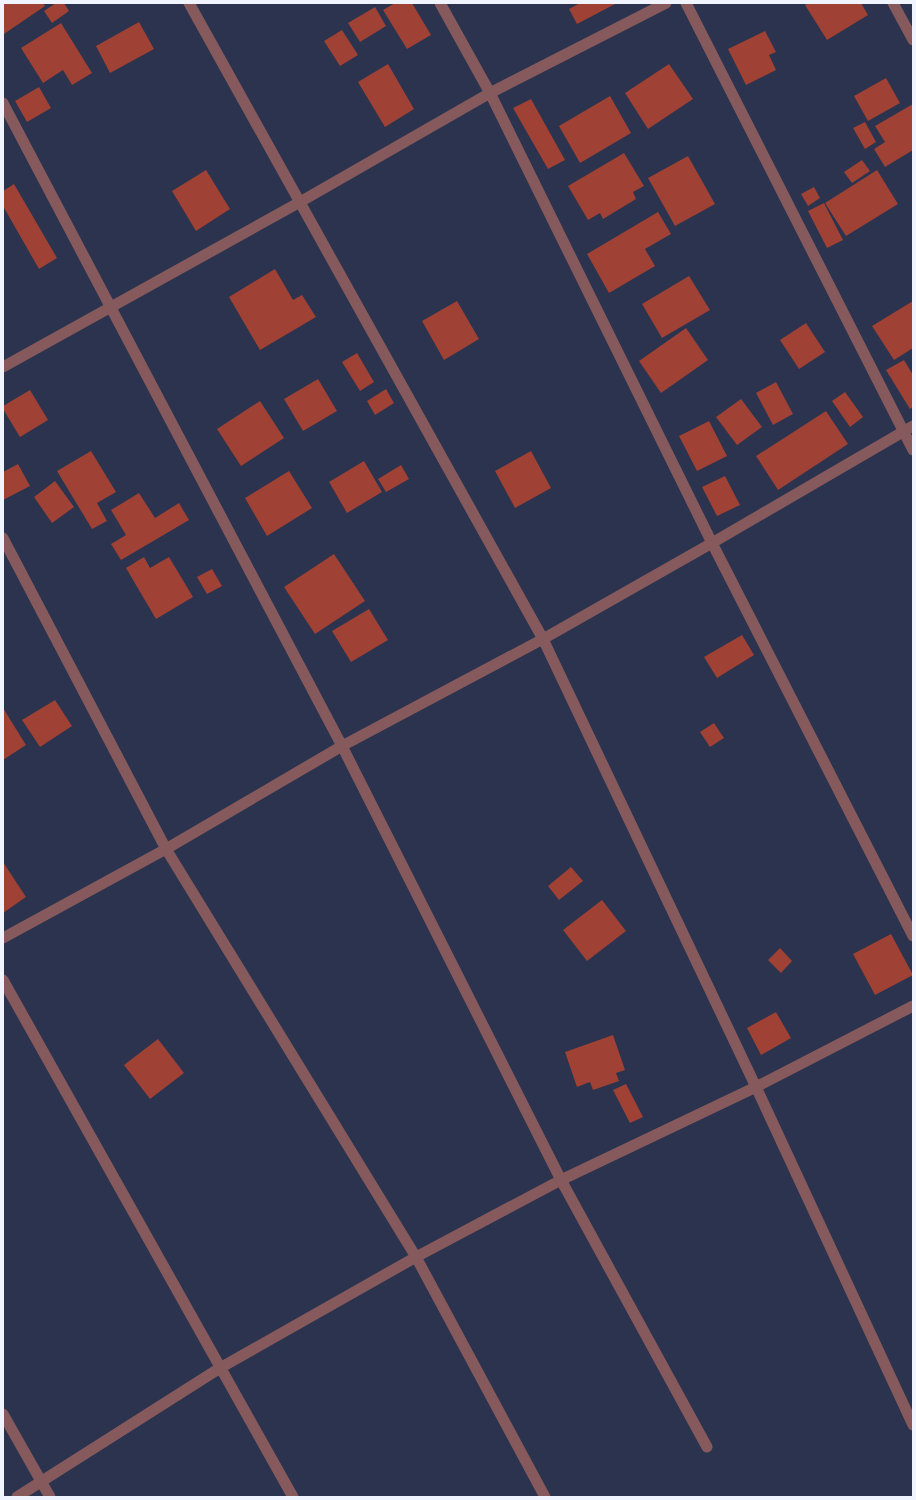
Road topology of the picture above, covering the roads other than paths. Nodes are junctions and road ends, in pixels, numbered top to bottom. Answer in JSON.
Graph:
{"nodes":[{"id":1,"x":189,"y":3,"type":"edge"},
{"id":2,"x":440,"y":3,"type":"edge"},
{"id":3,"x":666,"y":3,"type":"edge"},
{"id":4,"x":686,"y":3,"type":"edge"},
{"id":5,"x":893,"y":3,"type":"edge"},
{"id":6,"x":913,"y":40,"type":"edge"},
{"id":7,"x":490,"y":93,"type":"junction"},
{"id":8,"x":3,"y":103,"type":"edge"},
{"id":9,"x":300,"y":202,"type":"junction"},
{"id":10,"x":111,"y":307,"type":"junction"},
{"id":11,"x":3,"y":367,"type":"edge"},
{"id":12,"x":908,"y":429,"type":"edge"},
{"id":13,"x":913,"y":450,"type":"edge"},
{"id":14,"x":3,"y":538,"type":"edge"},
{"id":15,"x":712,"y":543,"type":"junction"},
{"id":16,"x":543,"y":639,"type":"junction"},
{"id":17,"x":342,"y":746,"type":"junction"},
{"id":18,"x":166,"y":849,"type":"junction"},
{"id":19,"x":913,"y":936,"type":"edge"},
{"id":20,"x":3,"y":938,"type":"edge"},
{"id":21,"x":3,"y":980,"type":"edge"},
{"id":22,"x":913,"y":1006,"type":"edge"},
{"id":23,"x":756,"y":1087,"type":"junction"},
{"id":24,"x":561,"y":1180,"type":"junction"},
{"id":25,"x":416,"y":1256,"type":"junction"},
{"id":26,"x":220,"y":1368,"type":"junction"},
{"id":27,"x":3,"y":1414,"type":"edge"},
{"id":28,"x":913,"y":1425,"type":"edge"},
{"id":29,"x":706,"y":1447,"type":"dead end"},
{"id":30,"x":41,"y":1482,"type":"junction"},
{"id":31,"x":17,"y":1497,"type":"edge"},
{"id":32,"x":50,"y":1497,"type":"edge"},
{"id":33,"x":292,"y":1497,"type":"edge"},
{"id":34,"x":545,"y":1497,"type":"edge"}],
"edges":[{"from":1,"to":9,"type":"street"},
{"from":2,"to":7,"type":"street"},
{"from":3,"to":7,"type":"street"},
{"from":4,"to":12,"type":"street"},
{"from":5,"to":6,"type":"street"},
{"from":7,"to":9,"type":"street"},
{"from":7,"to":15,"type":"street"},
{"from":8,"to":10,"type":"street"},
{"from":9,"to":10,"type":"street"},
{"from":9,"to":16,"type":"street"},
{"from":10,"to":11,"type":"street"},
{"from":10,"to":17,"type":"street"},
{"from":12,"to":13,"type":"street"},
{"from":12,"to":15,"type":"street"},
{"from":14,"to":18,"type":"street"},
{"from":15,"to":16,"type":"street"},
{"from":15,"to":19,"type":"street"},
{"from":16,"to":17,"type":"street"},
{"from":16,"to":23,"type":"street"},
{"from":17,"to":18,"type":"street"},
{"from":17,"to":24,"type":"street"},
{"from":18,"to":20,"type":"street"},
{"from":18,"to":25,"type":"street"},
{"from":21,"to":26,"type":"street"},
{"from":22,"to":23,"type":"street"},
{"from":23,"to":24,"type":"street"},
{"from":23,"to":28,"type":"street"},
{"from":24,"to":25,"type":"street"},
{"from":24,"to":29,"type":"street"},
{"from":25,"to":26,"type":"street"},
{"from":25,"to":34,"type":"street"},
{"from":26,"to":30,"type":"street"},
{"from":26,"to":33,"type":"street"},
{"from":27,"to":30,"type":"street"},
{"from":30,"to":31,"type":"street"},
{"from":30,"to":32,"type":"street"}]}
